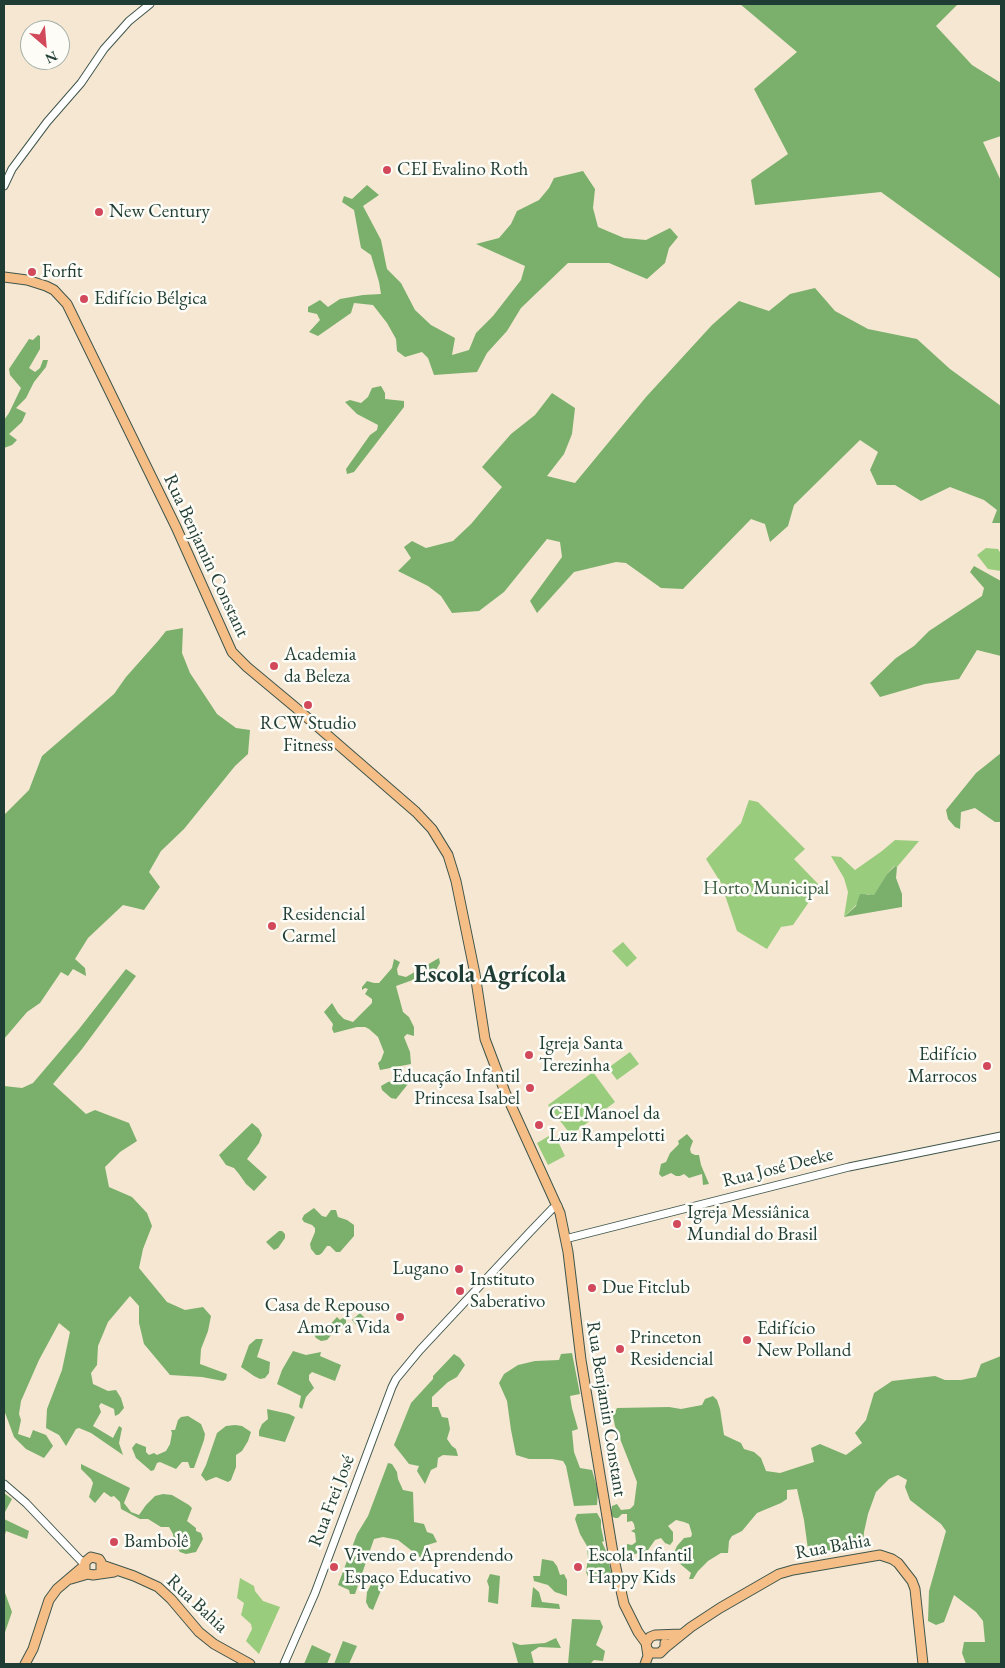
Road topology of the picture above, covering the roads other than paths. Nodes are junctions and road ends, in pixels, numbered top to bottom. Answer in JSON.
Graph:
{"nodes":[{"id":1,"x":150,"y":4,"type":"edge"},
{"id":2,"x":4,"y":186,"type":"edge"},
{"id":3,"x":4,"y":277,"type":"edge"},
{"id":4,"x":20,"y":278,"type":"junction"},
{"id":5,"x":4,"y":282,"type":"edge"},
{"id":6,"x":1001,"y":1136,"type":"edge"},
{"id":7,"x":558,"y":1206,"type":"junction"},
{"id":8,"x":565,"y":1239,"type":"junction"},
{"id":9,"x":4,"y":1484,"type":"edge"},
{"id":10,"x":84,"y":1564,"type":"junction"},
{"id":11,"x":100,"y":1570,"type":"junction"},
{"id":12,"x":628,"y":1616,"type":"junction"},
{"id":13,"x":682,"y":1634,"type":"junction"},
{"id":14,"x":657,"y":1635,"type":"junction"},
{"id":15,"x":647,"y":1646,"type":"junction"},
{"id":16,"x":662,"y":1651,"type":"junction"},
{"id":17,"x":26,"y":1664,"type":"edge"},
{"id":18,"x":250,"y":1664,"type":"edge"},
{"id":19,"x":284,"y":1664,"type":"edge"},
{"id":20,"x":646,"y":1664,"type":"edge"},
{"id":21,"x":923,"y":1664,"type":"edge"}],
"edges":[{"from":1,"to":2,"type":"street"},
{"from":3,"to":4,"type":"main road","name":"Rua Benjamin Constant"},
{"from":4,"to":5,"type":"main road"},
{"from":4,"to":7,"type":"main road","name":"Rua Benjamin Constant"},
{"from":6,"to":8,"type":"street","name":"Rua José Deeke"},
{"from":7,"to":8,"type":"main road","name":"Rua Benjamin Constant"},
{"from":7,"to":19,"type":"street","name":"Rua Frei José"},
{"from":8,"to":12,"type":"main road","name":"Rua Benjamin Constant"},
{"from":9,"to":10,"type":"street"},
{"from":10,"to":11,"type":"main road","name":"Rua Bahia"},
{"from":10,"to":11,"type":"main road"},
{"from":10,"to":17,"type":"main road"},
{"from":11,"to":18,"type":"main road","name":"Rua Bahia"},
{"from":12,"to":14,"type":"main road"},
{"from":12,"to":15,"type":"main road","name":"Rua Benjamin Constant"},
{"from":13,"to":14,"type":"main road"},
{"from":13,"to":16,"type":"main road","name":"Rua Bahia"},
{"from":13,"to":21,"type":"main road","name":"Rua Bahia"},
{"from":14,"to":15,"type":"main road"},
{"from":14,"to":16,"type":"main road"},
{"from":15,"to":16,"type":"main road"},
{"from":15,"to":20,"type":"main road","name":"Rua Bahia"},
{"from":16,"to":20,"type":"main road","name":"Rua Bahia"}]}
